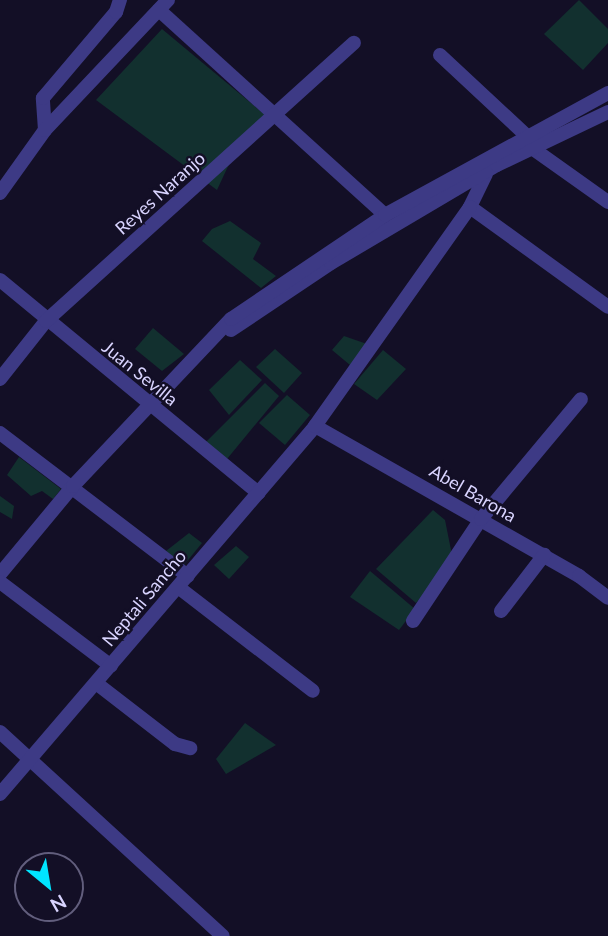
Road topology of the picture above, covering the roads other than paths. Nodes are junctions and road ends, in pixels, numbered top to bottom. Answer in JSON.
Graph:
{"nodes":[{"id":1,"x":120,"y":0,"type":"edge"},
{"id":2,"x":164,"y":5,"type":"edge"},
{"id":3,"x":354,"y":43,"type":"dead end"},
{"id":4,"x":440,"y":55,"type":"dead end"},
{"id":5,"x":608,"y":93,"type":"edge"},
{"id":6,"x":608,"y":112,"type":"edge"},
{"id":7,"x":276,"y":116,"type":"junction"},
{"id":8,"x":45,"y":130,"type":"junction"},
{"id":9,"x":529,"y":142,"type":"junction"},
{"id":10,"x":486,"y":174,"type":"junction"},
{"id":11,"x":0,"y":193,"type":"edge"},
{"id":12,"x":608,"y":202,"type":"edge"},
{"id":13,"x":470,"y":207,"type":"junction"},
{"id":14,"x":385,"y":215,"type":"junction"},
{"id":15,"x":0,"y":280,"type":"edge"},
{"id":16,"x":608,"y":307,"type":"edge"},
{"id":17,"x":46,"y":321,"type":"junction"},
{"id":18,"x":204,"y":347,"type":"junction"},
{"id":19,"x":0,"y":379,"type":"edge"},
{"id":20,"x":581,"y":398,"type":"dead end"},
{"id":21,"x":148,"y":404,"type":"junction"},
{"id":22,"x":315,"y":426,"type":"junction"},
{"id":23,"x":0,"y":433,"type":"edge"},
{"id":24,"x":74,"y":486,"type":"junction"},
{"id":25,"x":258,"y":493,"type":"junction"},
{"id":26,"x":481,"y":519,"type":"junction"},
{"id":27,"x":544,"y":555,"type":"junction"},
{"id":28,"x":0,"y":574,"type":"edge"},
{"id":29,"x":0,"y":582,"type":"edge"},
{"id":30,"x":183,"y":582,"type":"junction"},
{"id":31,"x":608,"y":598,"type":"edge"},
{"id":32,"x":501,"y":611,"type":"dead end"},
{"id":33,"x":413,"y":621,"type":"dead end"},
{"id":34,"x":111,"y":666,"type":"junction"},
{"id":35,"x":96,"y":683,"type":"junction"},
{"id":36,"x":313,"y":691,"type":"dead end"},
{"id":37,"x":0,"y":732,"type":"edge"},
{"id":38,"x":190,"y":748,"type":"dead end"},
{"id":39,"x":32,"y":759,"type":"junction"},
{"id":40,"x":0,"y":794,"type":"edge"},
{"id":41,"x":223,"y":936,"type":"edge"}],
"edges":[{"from":1,"to":8,"type":"street"},
{"from":2,"to":7,"type":"street"},
{"from":2,"to":8,"type":"street"},
{"from":3,"to":7,"type":"street","name":"Reyes Naranjo"},
{"from":4,"to":9,"type":"street"},
{"from":5,"to":9,"type":"street"},
{"from":6,"to":9,"type":"street"},
{"from":7,"to":14,"type":"street"},
{"from":7,"to":17,"type":"street","name":"Reyes Naranjo"},
{"from":8,"to":11,"type":"street"},
{"from":9,"to":10,"type":"street"},
{"from":9,"to":12,"type":"street"},
{"from":9,"to":14,"type":"street"},
{"from":10,"to":13,"type":"street","name":"Neptali Sancho"},
{"from":10,"to":18,"type":"street"},
{"from":13,"to":16,"type":"street"},
{"from":13,"to":22,"type":"street","name":"Neptali Sancho"},
{"from":14,"to":18,"type":"street"},
{"from":15,"to":17,"type":"street","name":"Juan Sevilla"},
{"from":17,"to":19,"type":"street","name":"Reyes Naranjo"},
{"from":17,"to":21,"type":"street","name":"Juan Sevilla"},
{"from":18,"to":21,"type":"street"},
{"from":20,"to":26,"type":"street"},
{"from":21,"to":24,"type":"street"},
{"from":21,"to":25,"type":"street","name":"Juan Sevilla"},
{"from":22,"to":25,"type":"street","name":"Neptali Sancho"},
{"from":22,"to":26,"type":"street","name":"Abel Barona"},
{"from":23,"to":24,"type":"street"},
{"from":24,"to":28,"type":"street"},
{"from":24,"to":30,"type":"street"},
{"from":25,"to":30,"type":"street","name":"Neptali Sancho"},
{"from":26,"to":27,"type":"street","name":"Abel Barona"},
{"from":26,"to":33,"type":"street"},
{"from":27,"to":31,"type":"street","name":"Abel Barona"},
{"from":27,"to":32,"type":"street"},
{"from":29,"to":34,"type":"street"},
{"from":30,"to":34,"type":"street","name":"Neptali Sancho"},
{"from":30,"to":36,"type":"street"},
{"from":34,"to":35,"type":"street","name":"Neptali Sancho"},
{"from":35,"to":38,"type":"street"},
{"from":35,"to":39,"type":"street","name":"Neptali Sancho"},
{"from":37,"to":39,"type":"street"},
{"from":39,"to":40,"type":"street","name":"Neptali Sancho"},
{"from":39,"to":41,"type":"street"}]}
